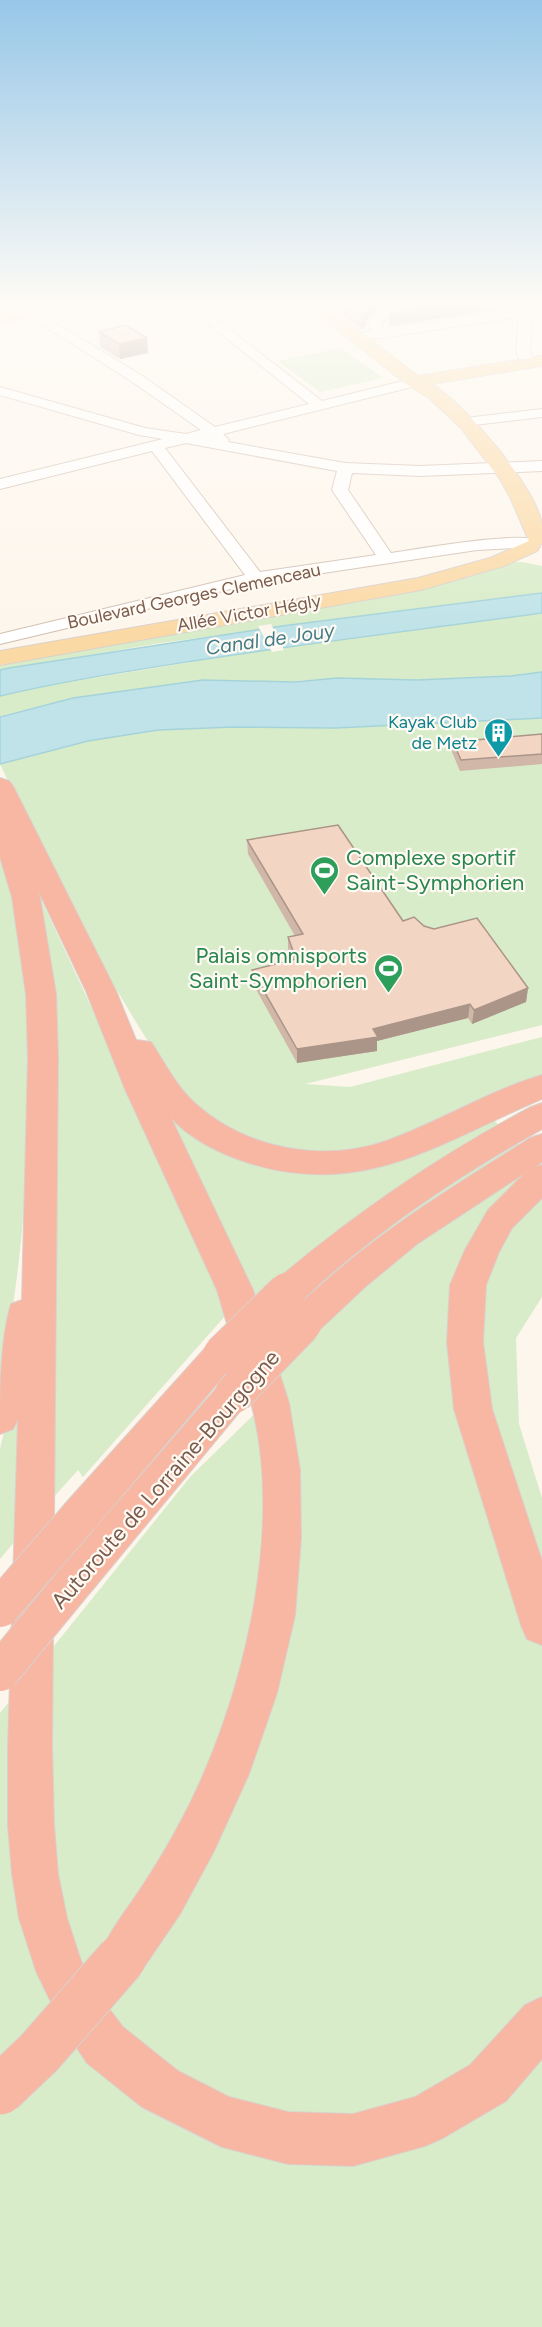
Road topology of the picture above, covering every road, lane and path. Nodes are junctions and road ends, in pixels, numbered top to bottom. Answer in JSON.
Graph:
{"nodes":[{"id":1,"x":86,"y":416,"type":"edge"},
{"id":2,"x":190,"y":416,"type":"edge"},
{"id":3,"x":278,"y":416,"type":"edge"},
{"id":4,"x":459,"y":416,"type":"edge"},
{"id":5,"x":515,"y":416,"type":"edge"},
{"id":6,"x":466,"y":422,"type":"junction"},
{"id":7,"x":214,"y":432,"type":"junction"},
{"id":8,"x":190,"y":439,"type":"junction"},
{"id":9,"x":156,"y":447,"type":"junction"},
{"id":10,"x":229,"y":447,"type":"junction"},
{"id":11,"x":542,"y":466,"type":"edge"},
{"id":12,"x":345,"y":468,"type":"junction"},
{"id":13,"x":502,"y":469,"type":"junction"},
{"id":14,"x":0,"y":484,"type":"edge"},
{"id":15,"x":537,"y":540,"type":"edge"},
{"id":16,"x":386,"y":557,"type":"junction"},
{"id":17,"x":256,"y":578,"type":"junction"},
{"id":18,"x":0,"y":639,"type":"edge"},
{"id":19,"x":0,"y":658,"type":"edge"},
{"id":20,"x":2,"y":801,"type":"edge"},
{"id":21,"x":101,"y":991,"type":"junction"},
{"id":22,"x":542,"y":1086,"type":"edge"},
{"id":23,"x":542,"y":1115,"type":"edge"},
{"id":24,"x":41,"y":1133,"type":"junction"},
{"id":25,"x":542,"y":1146,"type":"edge"},
{"id":26,"x":542,"y":1177,"type":"edge"},
{"id":27,"x":0,"y":1418,"type":"edge"},
{"id":28,"x":0,"y":1608,"type":"edge"},
{"id":29,"x":542,"y":1625,"type":"edge"},
{"id":30,"x":0,"y":1672,"type":"edge"},
{"id":31,"x":542,"y":2022,"type":"edge"},
{"id":32,"x":0,"y":2090,"type":"edge"}],
"edges":[{"from":1,"to":8,"type":"street"},
{"from":2,"to":7,"type":"street"},
{"from":3,"to":7,"type":"street"},
{"from":4,"to":6,"type":"main road"},
{"from":5,"to":6,"type":"street"},
{"from":6,"to":13,"type":"main road"},
{"from":7,"to":8,"type":"street"},
{"from":7,"to":10,"type":"street"},
{"from":8,"to":9,"type":"street"},
{"from":8,"to":10,"type":"street"},
{"from":9,"to":14,"type":"street"},
{"from":9,"to":17,"type":"street"},
{"from":10,"to":12,"type":"street"},
{"from":11,"to":13,"type":"street"},
{"from":12,"to":13,"type":"street"},
{"from":12,"to":16,"type":"street"},
{"from":13,"to":15,"type":"main road"},
{"from":15,"to":16,"type":"street","name":"Boulevard Georges Clemenceau"},
{"from":15,"to":19,"type":"main road","name":"Allée Victor Hégly"},
{"from":16,"to":17,"type":"street","name":"Boulevard Georges Clemenceau"},
{"from":17,"to":18,"type":"street","name":"Boulevard Georges Clemenceau"},
{"from":20,"to":21,"type":"highway"},
{"from":20,"to":24,"type":"highway"},
{"from":21,"to":22,"type":"highway"},
{"from":21,"to":32,"type":"highway","bridge":true},
{"from":23,"to":28,"type":"highway","name":"Autoroute de Lorraine-Bourgogne","bridge":true},
{"from":24,"to":27,"type":"highway"},
{"from":24,"to":31,"type":"highway"},
{"from":25,"to":30,"type":"highway","name":"Autoroute de Lorraine-Bourgogne","bridge":true},
{"from":26,"to":29,"type":"highway"}]}
